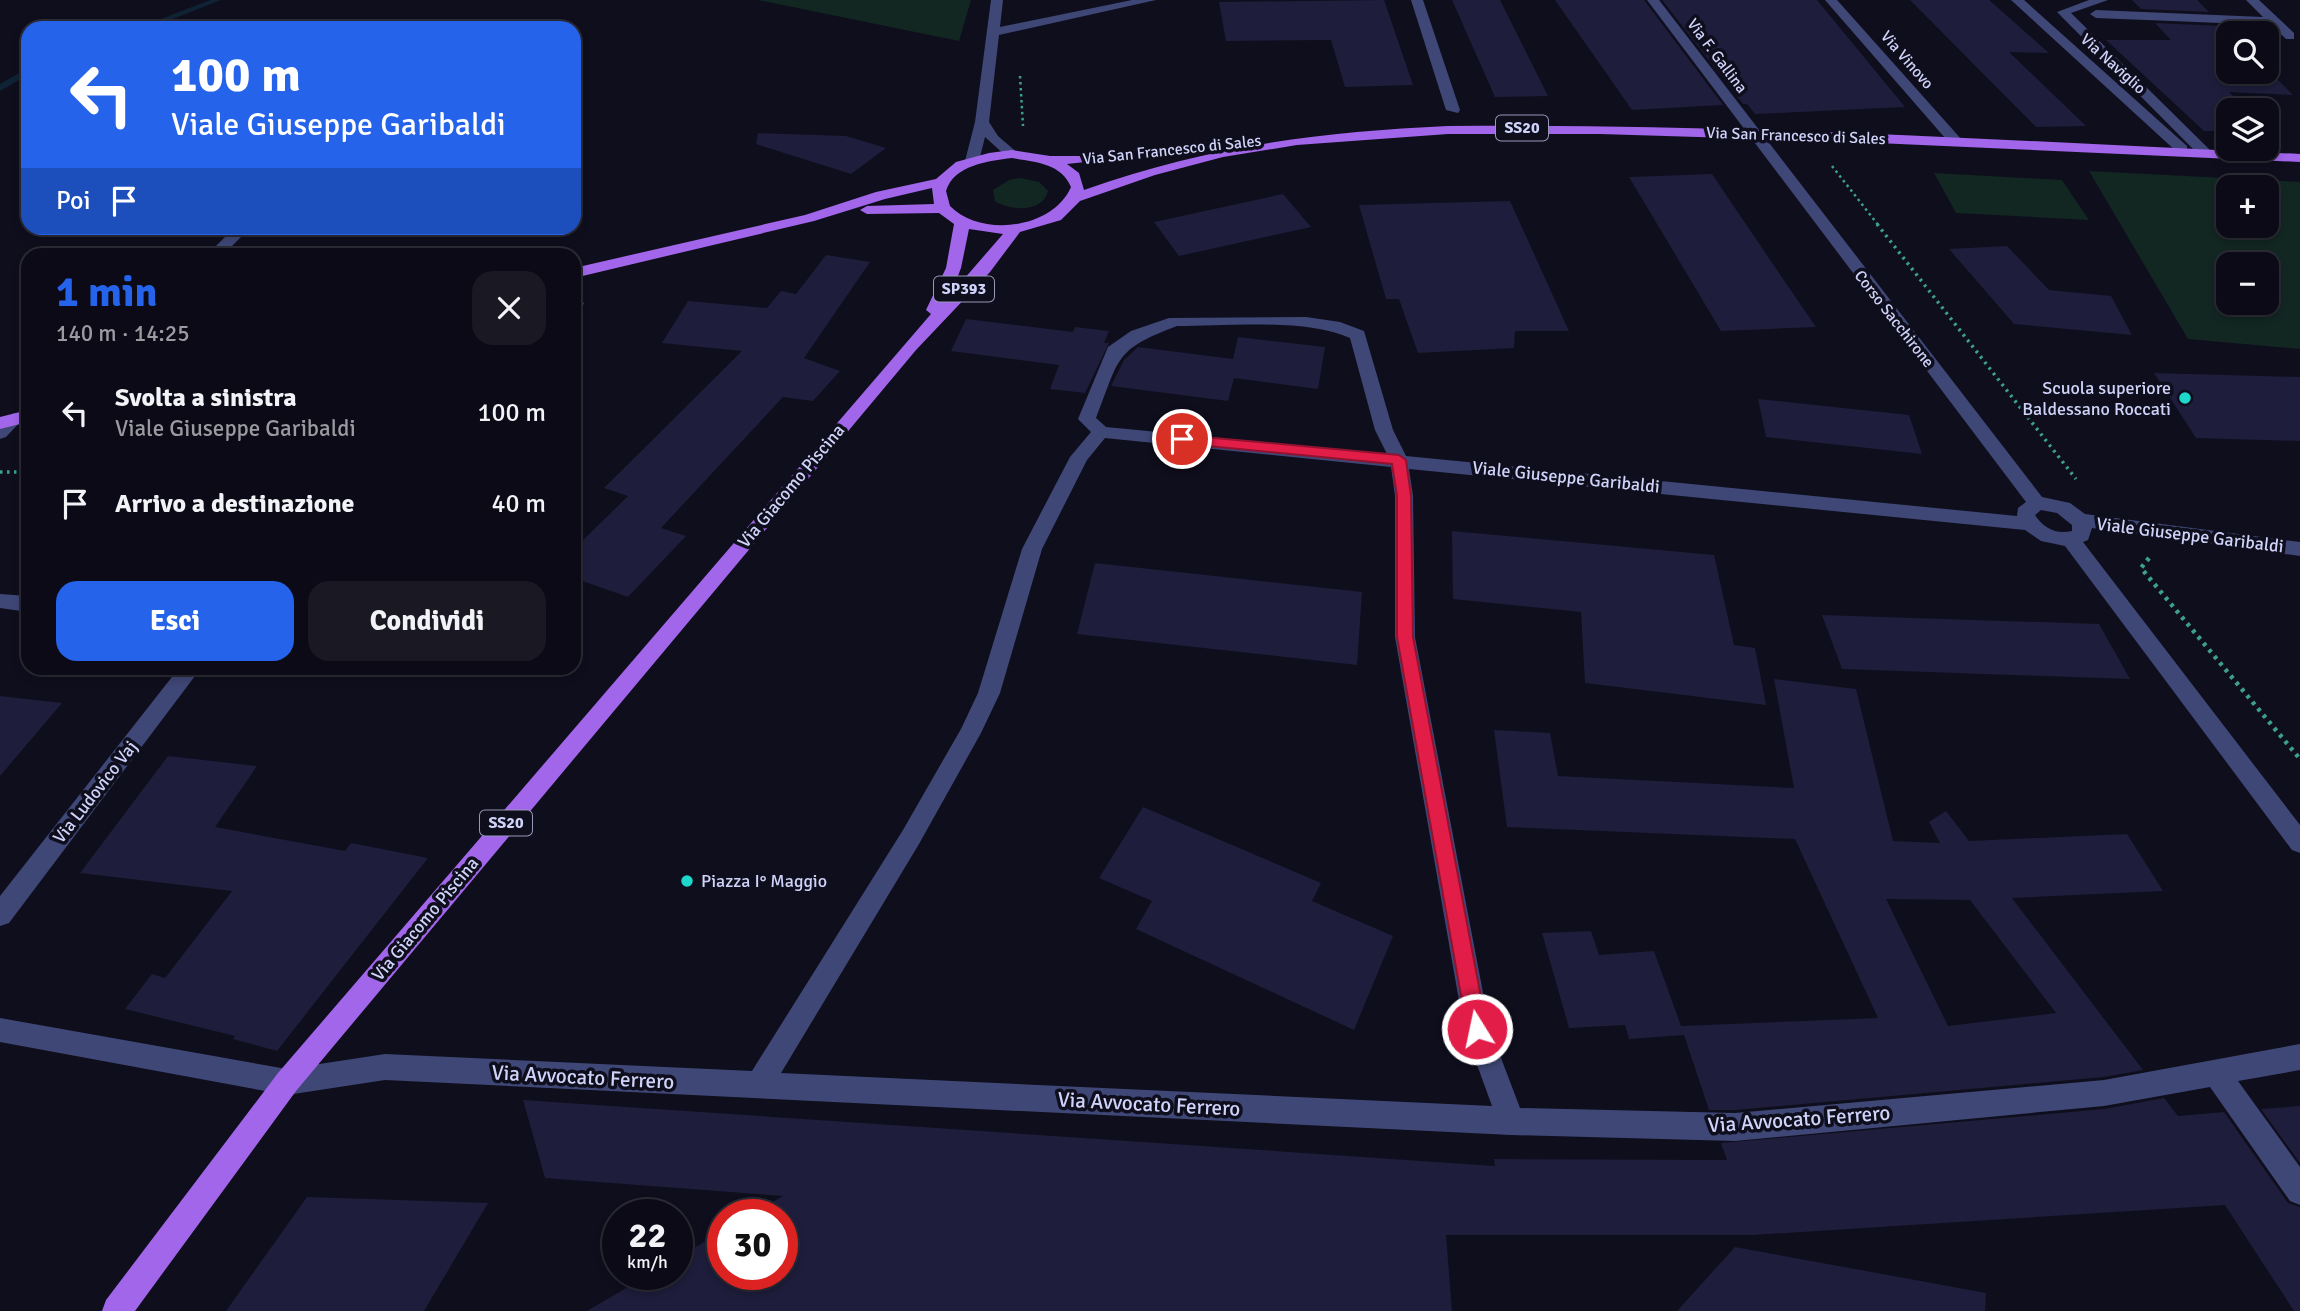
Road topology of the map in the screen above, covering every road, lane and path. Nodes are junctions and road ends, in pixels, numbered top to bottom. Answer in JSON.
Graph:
{"nodes":[{"id":1,"x":998,"y":0,"type":"edge"},
{"id":2,"x":1150,"y":0,"type":"edge"},
{"id":3,"x":1417,"y":0,"type":"edge"},
{"id":4,"x":1653,"y":0,"type":"edge"},
{"id":5,"x":1831,"y":0,"type":"edge"},
{"id":6,"x":2018,"y":0,"type":"edge"},
{"id":7,"x":2102,"y":0,"type":"edge"},
{"id":8,"x":2252,"y":0,"type":"edge"},
{"id":9,"x":2052,"y":9,"type":"junction"},
{"id":10,"x":2096,"y":14,"type":"dead end"},
{"id":11,"x":2274,"y":21,"type":"joint"},
{"id":12,"x":2279,"y":26,"type":"edge"},
{"id":13,"x":1019,"y":27,"type":"junction"},
{"id":14,"x":993,"y":32,"type":"junction"},
{"id":15,"x":2290,"y":36,"type":"dead end"},
{"id":16,"x":1453,"y":110,"type":"dead end"},
{"id":17,"x":982,"y":122,"type":"junction"},
{"id":18,"x":1023,"y":132,"type":"dead end"},
{"id":19,"x":1753,"y":133,"type":"junction"},
{"id":20,"x":1292,"y":139,"type":"junction"},
{"id":21,"x":1957,"y":143,"type":"junction"},
{"id":22,"x":2186,"y":153,"type":"junction"},
{"id":23,"x":1012,"y":154,"type":"junction"},
{"id":24,"x":2206,"y":154,"type":"junction"},
{"id":25,"x":2300,"y":158,"type":"edge"},
{"id":26,"x":1827,"y":159,"type":"dead end"},
{"id":27,"x":1052,"y":160,"type":"junction"},
{"id":28,"x":972,"y":161,"type":"junction"},
{"id":29,"x":942,"y":182,"type":"junction"},
{"id":30,"x":1078,"y":197,"type":"junction"},
{"id":31,"x":943,"y":208,"type":"junction"},
{"id":32,"x":809,"y":218,"type":"junction"},
{"id":33,"x":962,"y":222,"type":"junction"},
{"id":34,"x":1016,"y":229,"type":"junction"},
{"id":35,"x":235,"y":235,"type":"edge"},
{"id":36,"x":221,"y":248,"type":"edge"},
{"id":37,"x":581,"y":272,"type":"edge"},
{"id":38,"x":910,"y":346,"type":"junction"},
{"id":39,"x":14,"y":419,"type":"edge"},
{"id":40,"x":1101,"y":432,"type":"junction"},
{"id":41,"x":0,"y":433,"type":"edge"},
{"id":42,"x":1399,"y":460,"type":"junction"},
{"id":43,"x":0,"y":472,"type":"edge"},
{"id":44,"x":21,"y":472,"type":"edge"},
{"id":45,"x":2081,"y":485,"type":"dead end"},
{"id":46,"x":2037,"y":503,"type":"junction"},
{"id":47,"x":2030,"y":524,"type":"junction"},
{"id":48,"x":2075,"y":530,"type":"junction"},
{"id":49,"x":2300,"y":549,"type":"edge"},
{"id":50,"x":2154,"y":552,"type":"dead end"},
{"id":51,"x":0,"y":601,"type":"edge"},
{"id":52,"x":21,"y":603,"type":"edge"},
{"id":53,"x":186,"y":675,"type":"edge"},
{"id":54,"x":2300,"y":759,"type":"edge"},
{"id":55,"x":2300,"y":843,"type":"edge"},
{"id":56,"x":0,"y":915,"type":"edge"},
{"id":57,"x":0,"y":1030,"type":"edge"},
{"id":58,"x":2300,"y":1057,"type":"edge"},
{"id":59,"x":2215,"y":1071,"type":"junction"},
{"id":60,"x":287,"y":1082,"type":"junction"},
{"id":61,"x":758,"y":1086,"type":"junction"},
{"id":62,"x":1511,"y":1121,"type":"junction"},
{"id":63,"x":2300,"y":1191,"type":"edge"},
{"id":64,"x":117,"y":1311,"type":"edge"}],
"edges":[{"from":1,"to":14,"type":"street"},
{"from":2,"to":13,"type":"street"},
{"from":3,"to":16,"type":"street"},
{"from":4,"to":19,"type":"street","name":"Via F. Gallina"},
{"from":5,"to":21,"type":"street","name":"Via Vinovo"},
{"from":6,"to":9,"type":"street"},
{"from":6,"to":22,"type":"street","name":"Via Naviglio"},
{"from":7,"to":9,"type":"street"},
{"from":8,"to":11,"type":"street"},
{"from":9,"to":24,"type":"street"},
{"from":10,"to":11,"type":"street"},
{"from":12,"to":15,"type":"street"},
{"from":13,"to":14,"type":"street"},
{"from":13,"to":18,"type":"path"},
{"from":14,"to":17,"type":"street"},
{"from":17,"to":23,"type":"street"},
{"from":17,"to":28,"type":"street"},
{"from":19,"to":20,"type":"main road","name":"Via San Francesco di Sales","number":"SS20"},
{"from":19,"to":21,"type":"main road","name":"Via San Francesco di Sales","number":"SS20"},
{"from":19,"to":46,"type":"street","name":"Corso Sacchirone"},
{"from":20,"to":27,"type":"main road","name":"Via San Francesco di Sales","number":"SS20"},
{"from":20,"to":30,"type":"main road","name":"Via San Francesco di Sales","number":"SS20"},
{"from":21,"to":22,"type":"main road","name":"Via San Francesco di Sales","number":"SS20"},
{"from":22,"to":24,"type":"main road","name":"Via San Francesco di Sales","number":"SS20"},
{"from":23,"to":27,"type":"main road","name":"Via San Francesco di Sales"},
{"from":23,"to":28,"type":"main road","name":"Via San Francesco di Sales"},
{"from":24,"to":25,"type":"main road","name":"Via San Francesco di Sales","number":"SS20"},
{"from":26,"to":45,"type":"path"},
{"from":27,"to":30,"type":"main road"},
{"from":28,"to":29,"type":"main road"},
{"from":29,"to":31,"type":"main road"},
{"from":29,"to":32,"type":"main road"},
{"from":30,"to":34,"type":"main road","name":"Via San Francesco di Sales"},
{"from":31,"to":32,"type":"main road"},
{"from":31,"to":33,"type":"main road"},
{"from":32,"to":37,"type":"main road"},
{"from":33,"to":34,"type":"main road","name":"Via San Francesco di Sales"},
{"from":33,"to":38,"type":"main road","name":"Via Giacomo Piscina","number":"SP393"},
{"from":34,"to":38,"type":"main road","name":"Via Giacomo Piscina","number":"SP393"},
{"from":35,"to":36,"type":"street"},
{"from":38,"to":60,"type":"main road","name":"Via Giacomo Piscina","number":"SS20"},
{"from":39,"to":41,"type":"street"},
{"from":40,"to":42,"type":"street","name":"Viale Giuseppe Garibaldi"},
{"from":40,"to":42,"type":"street"},
{"from":40,"to":61,"type":"street"},
{"from":42,"to":47,"type":"street","name":"Viale Giuseppe Garibaldi"},
{"from":42,"to":62,"type":"street"},
{"from":43,"to":44,"type":"path"},
{"from":46,"to":47,"type":"street"},
{"from":46,"to":48,"type":"street"},
{"from":47,"to":48,"type":"street","name":"Viale Giuseppe Garibaldi"},
{"from":48,"to":49,"type":"street","name":"Viale Giuseppe Garibaldi"},
{"from":48,"to":55,"type":"street"},
{"from":50,"to":54,"type":"path"},
{"from":51,"to":52,"type":"street"},
{"from":53,"to":56,"type":"street","name":"Via Ludovico Vaj"},
{"from":57,"to":60,"type":"street","name":"Via Avvocato Ferrero"},
{"from":58,"to":59,"type":"street","name":"Via Avvocato Ferrero"},
{"from":59,"to":62,"type":"street","name":"Via Avvocato Ferrero"},
{"from":59,"to":63,"type":"street"},
{"from":60,"to":61,"type":"street","name":"Via Avvocato Ferrero"},
{"from":60,"to":64,"type":"main road","name":"Via Giacomo Piscina","number":"SS20"},
{"from":61,"to":62,"type":"street","name":"Via Avvocato Ferrero"}]}
